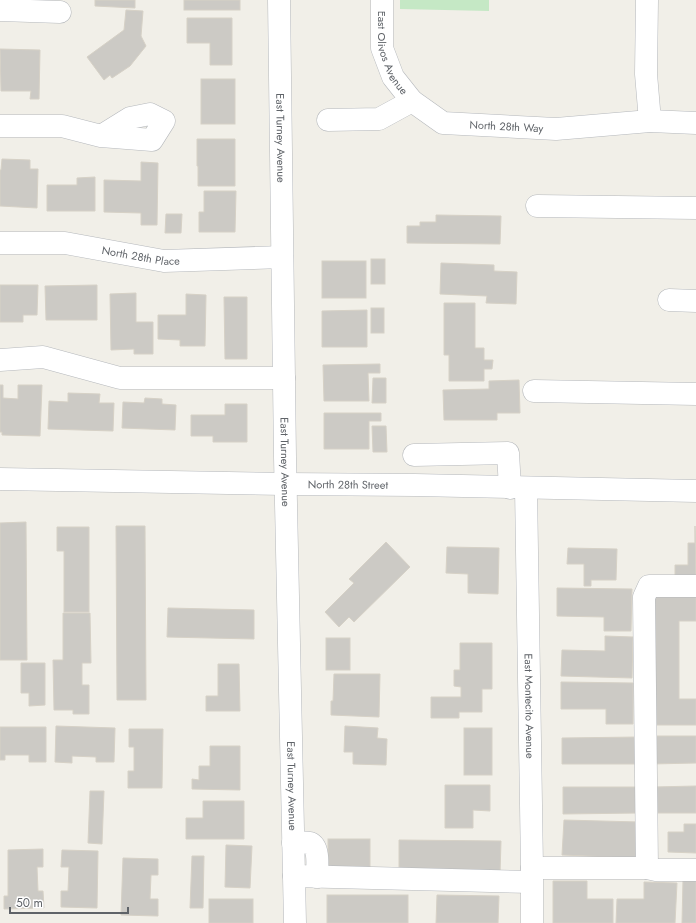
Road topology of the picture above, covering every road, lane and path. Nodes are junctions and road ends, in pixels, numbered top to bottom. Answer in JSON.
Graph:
{"nodes":[{"id":1,"x":279,"y":0,"type":"edge"},
{"id":2,"x":382,"y":0,"type":"edge"},
{"id":3,"x":648,"y":0,"type":"edge"},
{"id":4,"x":0,"y":10,"type":"edge"},
{"id":5,"x":60,"y":12,"type":"dead end"},
{"id":6,"x":412,"y":101,"type":"junction"},
{"id":7,"x":328,"y":120,"type":"dead end"},
{"id":8,"x":650,"y":121,"type":"junction"},
{"id":9,"x":696,"y":123,"type":"edge"},
{"id":10,"x":0,"y":126,"type":"edge"},
{"id":11,"x":101,"y":136,"type":"dead end"},
{"id":12,"x":537,"y":206,"type":"dead end"},
{"id":13,"x":696,"y":208,"type":"edge"},
{"id":14,"x":0,"y":243,"type":"edge"},
{"id":15,"x":282,"y":257,"type":"junction"},
{"id":16,"x":669,"y":300,"type":"dead end"},
{"id":17,"x":696,"y":301,"type":"edge"},
{"id":18,"x":0,"y":360,"type":"edge"},
{"id":19,"x":284,"y":378,"type":"junction"},
{"id":20,"x":534,"y":391,"type":"dead end"},
{"id":21,"x":696,"y":394,"type":"edge"},
{"id":22,"x":414,"y":455,"type":"dead end"},
{"id":23,"x":0,"y":479,"type":"edge"},
{"id":24,"x":285,"y":484,"type":"junction"},
{"id":25,"x":518,"y":488,"type":"junction"},
{"id":26,"x":696,"y":491,"type":"edge"},
{"id":27,"x":696,"y":586,"type":"edge"},
{"id":28,"x":293,"y":843,"type":"junction"},
{"id":29,"x":647,"y":868,"type":"junction"},
{"id":30,"x":696,"y":870,"type":"edge"},
{"id":31,"x":532,"y":875,"type":"junction"},
{"id":32,"x":294,"y":876,"type":"junction"},
{"id":33,"x":316,"y":877,"type":"junction"},
{"id":34,"x":295,"y":923,"type":"edge"},
{"id":35,"x":532,"y":923,"type":"edge"}],
"edges":[{"from":1,"to":15,"type":"street","name":"East Turney Avenue"},
{"from":2,"to":6,"type":"street","name":"East Olivos Avenue"},
{"from":3,"to":8,"type":"street"},
{"from":4,"to":5,"type":"street"},
{"from":6,"to":7,"type":"street"},
{"from":6,"to":8,"type":"street","name":"North 28th Way"},
{"from":8,"to":9,"type":"street","name":"North 28th Way"},
{"from":10,"to":11,"type":"street"},
{"from":12,"to":13,"type":"street"},
{"from":14,"to":15,"type":"street","name":"North 28th Place"},
{"from":15,"to":19,"type":"street","name":"East Turney Avenue"},
{"from":16,"to":17,"type":"street"},
{"from":18,"to":19,"type":"street"},
{"from":19,"to":24,"type":"street","name":"East Turney Avenue"},
{"from":20,"to":21,"type":"street"},
{"from":22,"to":25,"type":"street","name":"East Montecito Avenue"},
{"from":23,"to":24,"type":"street","name":"North 28th Street"},
{"from":24,"to":25,"type":"street","name":"North 28th Street"},
{"from":24,"to":28,"type":"street","name":"East Turney Avenue"},
{"from":25,"to":26,"type":"street","name":"North 28th Street"},
{"from":25,"to":31,"type":"street","name":"East Montecito Avenue"},
{"from":27,"to":29,"type":"street"},
{"from":28,"to":32,"type":"street","name":"East Turney Avenue"},
{"from":28,"to":33,"type":"street"},
{"from":29,"to":30,"type":"street"},
{"from":29,"to":31,"type":"street"},
{"from":31,"to":33,"type":"street"},
{"from":31,"to":35,"type":"street","name":"East Montecito Avenue"},
{"from":32,"to":33,"type":"street"},
{"from":32,"to":34,"type":"street","name":"East Turney Avenue"}]}
